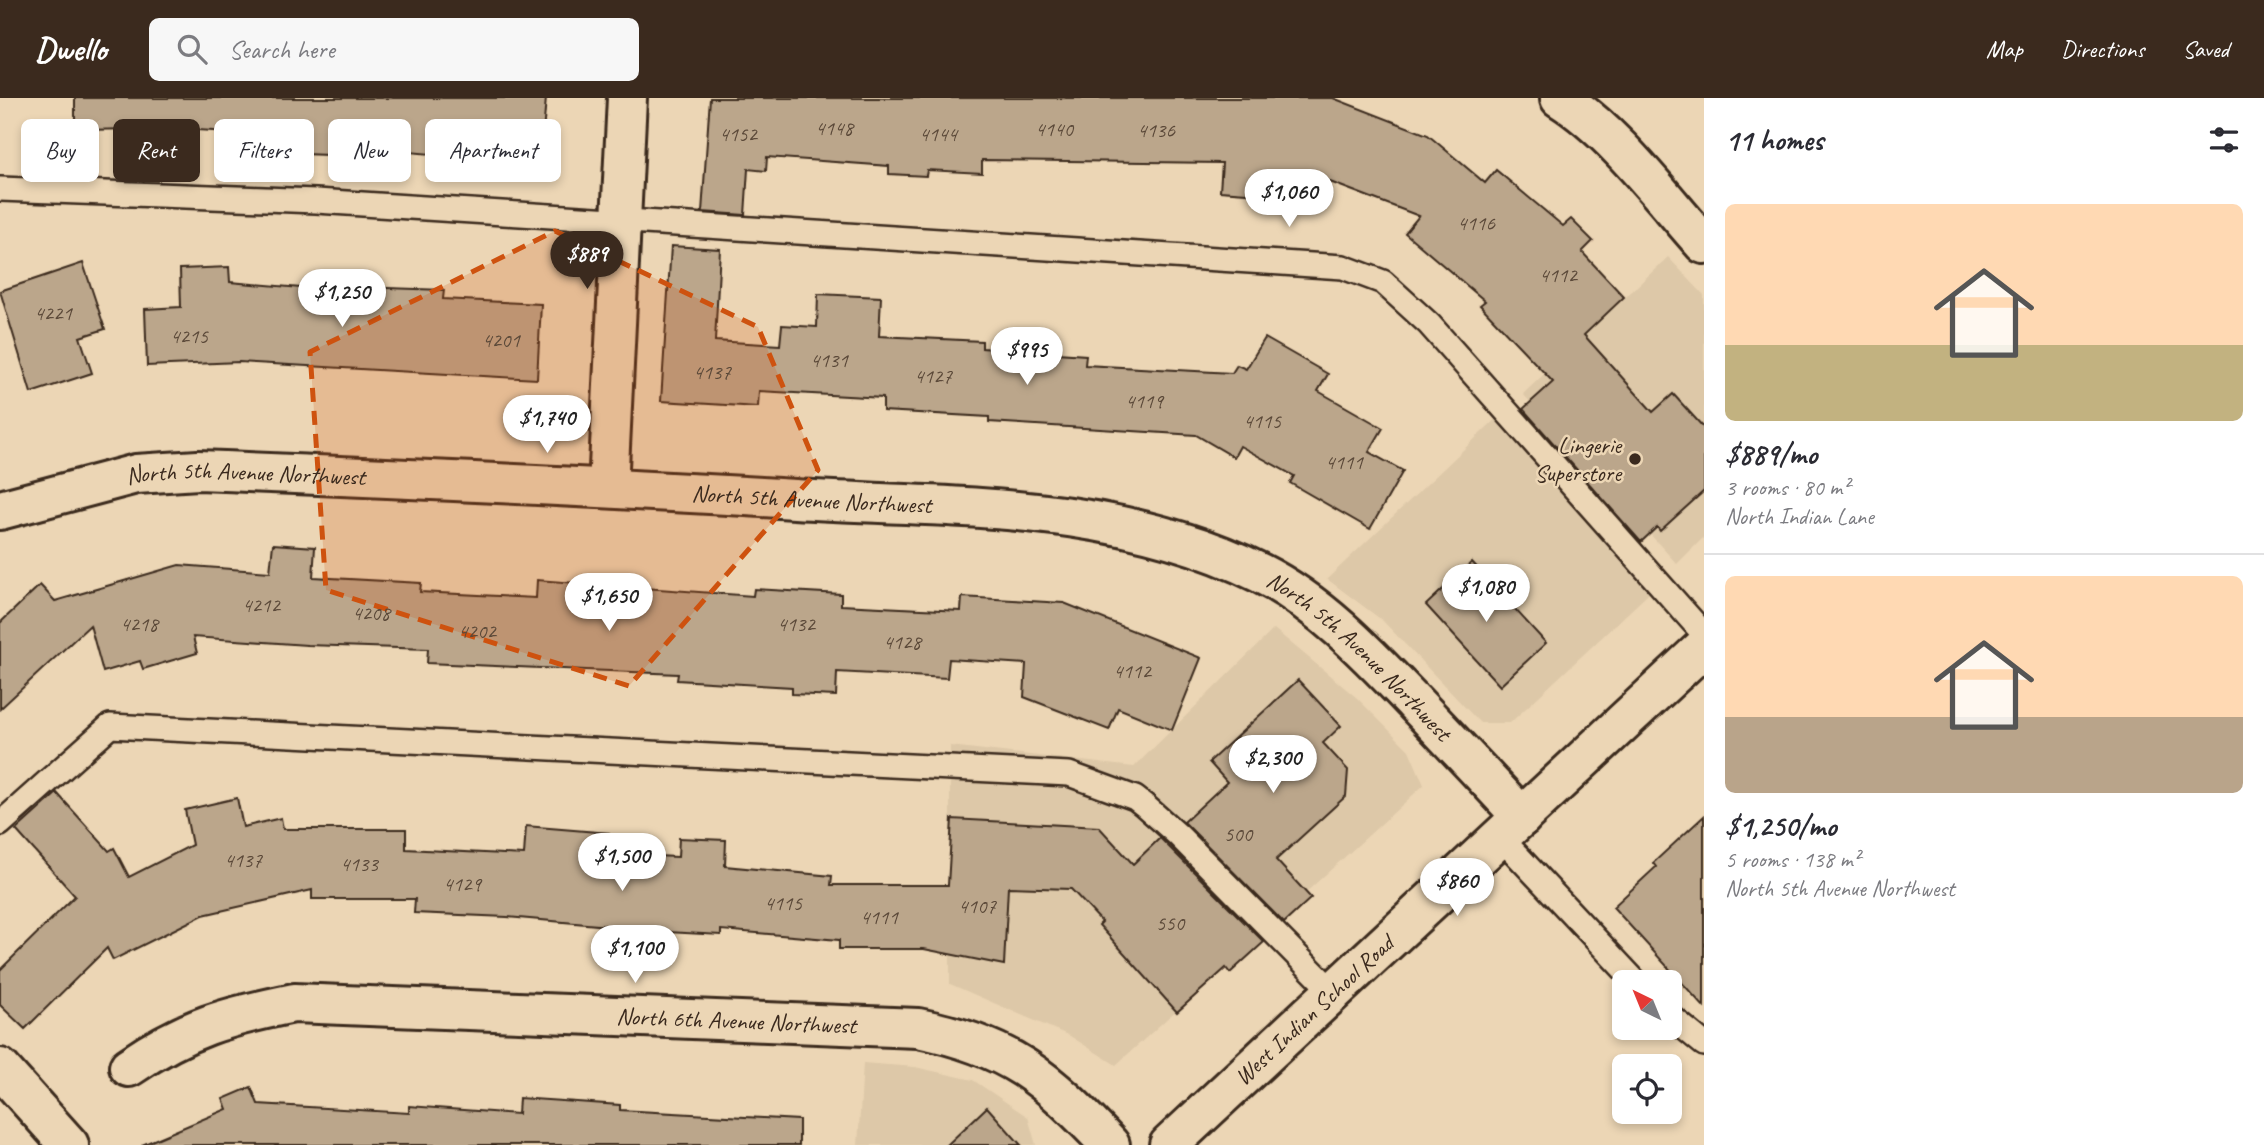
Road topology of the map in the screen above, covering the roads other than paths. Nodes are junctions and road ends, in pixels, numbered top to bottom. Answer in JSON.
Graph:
{"nodes":[{"id":1,"x":627,"y":98,"type":"edge"},
{"id":2,"x":1560,"y":98,"type":"edge"},
{"id":3,"x":0,"y":189,"type":"edge"},
{"id":4,"x":620,"y":222,"type":"junction"},
{"id":5,"x":1704,"y":244,"type":"edge"},
{"id":6,"x":608,"y":488,"type":"junction"},
{"id":7,"x":0,"y":510,"type":"edge"},
{"id":8,"x":1704,"y":635,"type":"edge"},
{"id":9,"x":1704,"y":648,"type":"edge"},
{"id":10,"x":0,"y":824,"type":"edge"},
{"id":11,"x":1511,"y":827,"type":"junction"},
{"id":12,"x":1626,"y":970,"type":"edge"},
{"id":13,"x":1334,"y":993,"type":"junction"},
{"id":14,"x":1682,"y":1026,"type":"edge"},
{"id":15,"x":1704,"y":1044,"type":"edge"},
{"id":16,"x":129,"y":1067,"type":"dead end"},
{"id":17,"x":0,"y":1068,"type":"edge"},
{"id":18,"x":69,"y":1145,"type":"edge"},
{"id":19,"x":1110,"y":1145,"type":"edge"},
{"id":20,"x":1170,"y":1145,"type":"edge"}],
"edges":[{"from":1,"to":4,"type":"street"},
{"from":2,"to":5,"type":"street"},
{"from":3,"to":4,"type":"lane"},
{"from":4,"to":6,"type":"street"},
{"from":4,"to":8,"type":"lane"},
{"from":6,"to":7,"type":"street","name":"North 5th Avenue Northwest"},
{"from":6,"to":11,"type":"street","name":"North 5th Avenue Northwest"},
{"from":9,"to":11,"type":"street","name":"West Indian School Road"},
{"from":10,"to":13,"type":"lane"},
{"from":11,"to":12,"type":"lane"},
{"from":11,"to":13,"type":"street","name":"West Indian School Road"},
{"from":13,"to":20,"type":"street","name":"West Indian School Road"},
{"from":14,"to":15,"type":"lane"},
{"from":16,"to":19,"type":"street","name":"North 6th Avenue Northwest"},
{"from":17,"to":18,"type":"street"}]}
